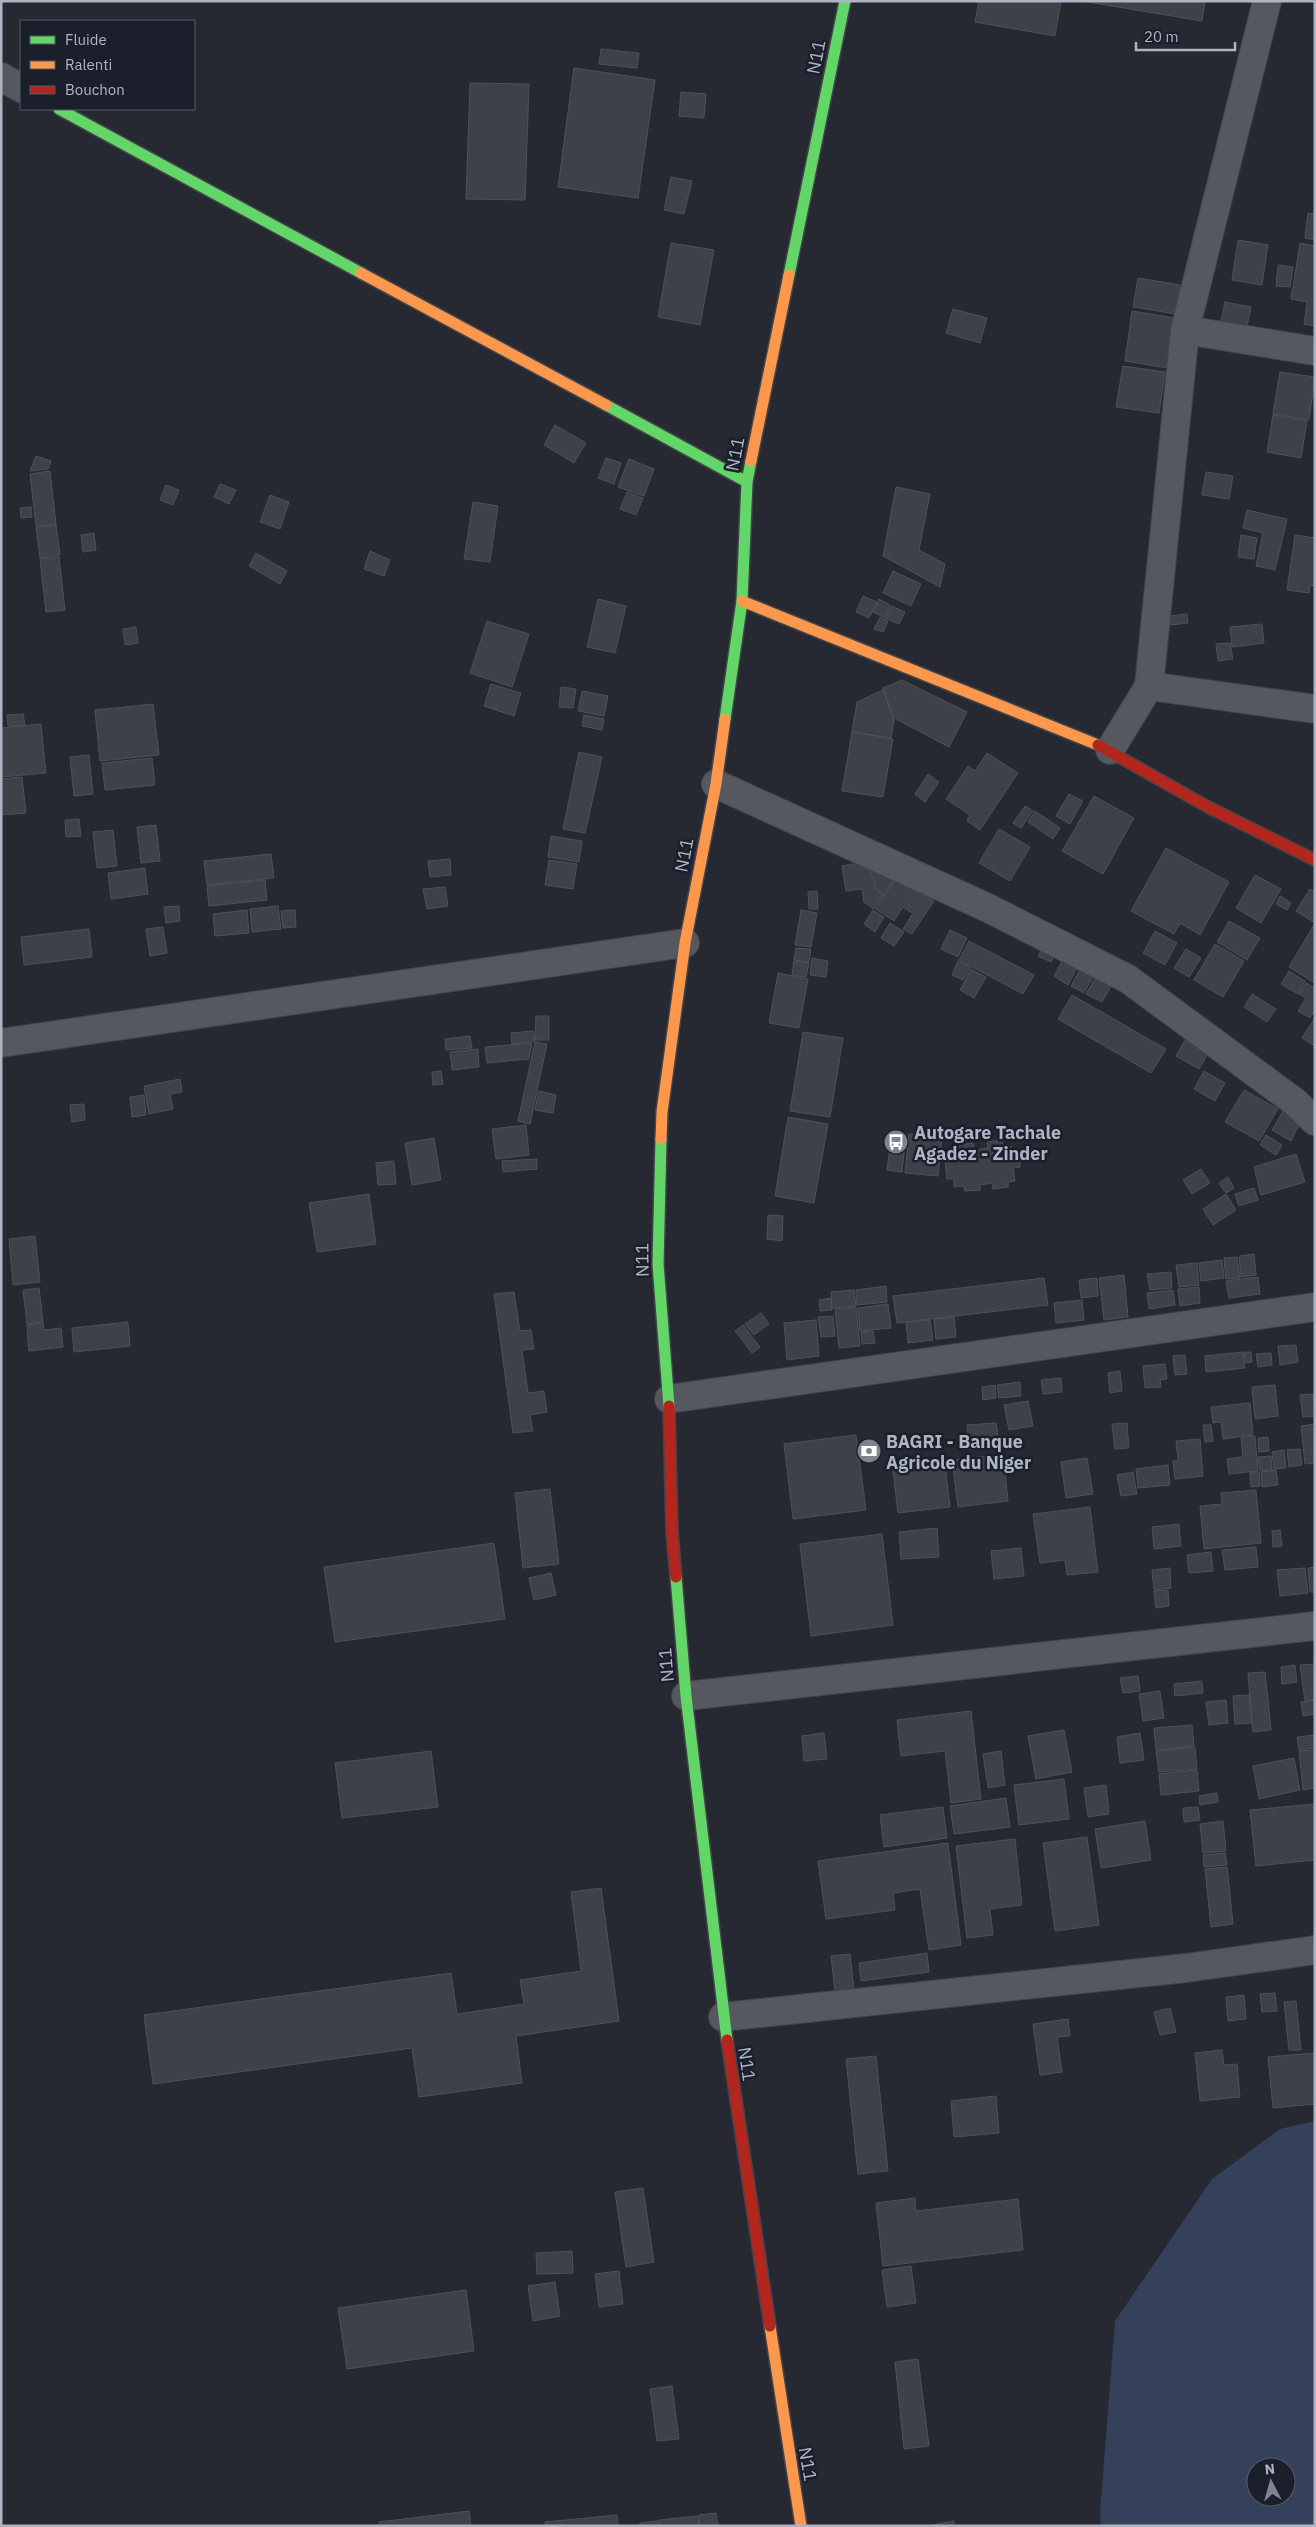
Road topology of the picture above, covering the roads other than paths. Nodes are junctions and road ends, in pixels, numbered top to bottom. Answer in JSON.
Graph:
{"nodes":[{"id":1,"x":845,"y":1,"type":"edge"},
{"id":2,"x":1267,"y":1,"type":"edge"},
{"id":3,"x":1,"y":77,"type":"edge"},
{"id":4,"x":20,"y":87,"type":"edge"},
{"id":5,"x":61,"y":110,"type":"edge"},
{"id":6,"x":1184,"y":330,"type":"junction"},
{"id":7,"x":1315,"y":351,"type":"edge"},
{"id":8,"x":747,"y":482,"type":"junction"},
{"id":9,"x":742,"y":600,"type":"junction"},
{"id":10,"x":1149,"y":686,"type":"junction"},
{"id":11,"x":1315,"y":709,"type":"edge"},
{"id":12,"x":1110,"y":750,"type":"junction"},
{"id":13,"x":716,"y":784,"type":"junction"},
{"id":14,"x":1315,"y":860,"type":"edge"},
{"id":15,"x":684,"y":943,"type":"junction"},
{"id":16,"x":1,"y":1043,"type":"edge"},
{"id":17,"x":1315,"y":1121,"type":"edge"},
{"id":18,"x":1315,"y":1307,"type":"edge"},
{"id":19,"x":669,"y":1399,"type":"junction"},
{"id":20,"x":1315,"y":1626,"type":"edge"},
{"id":21,"x":686,"y":1696,"type":"junction"},
{"id":22,"x":1315,"y":1950,"type":"edge"},
{"id":23,"x":723,"y":2017,"type":"junction"},
{"id":24,"x":801,"y":2526,"type":"edge"}],
"edges":[{"from":1,"to":8,"type":"main road","name":"N11"},
{"from":2,"to":6,"type":"street"},
{"from":3,"to":4,"type":"street"},
{"from":5,"to":8,"type":"main road"},
{"from":6,"to":7,"type":"street"},
{"from":6,"to":10,"type":"street"},
{"from":8,"to":9,"type":"main road","name":"N11"},
{"from":9,"to":12,"type":"main road"},
{"from":9,"to":13,"type":"main road","name":"N11"},
{"from":10,"to":11,"type":"street"},
{"from":10,"to":12,"type":"street"},
{"from":12,"to":14,"type":"main road"},
{"from":13,"to":15,"type":"main road","name":"N11"},
{"from":13,"to":17,"type":"street"},
{"from":15,"to":16,"type":"street"},
{"from":15,"to":19,"type":"main road","name":"N11"},
{"from":18,"to":19,"type":"street"},
{"from":19,"to":21,"type":"main road","name":"N11"},
{"from":20,"to":21,"type":"street"},
{"from":21,"to":23,"type":"main road","name":"N11"},
{"from":22,"to":23,"type":"street"},
{"from":23,"to":24,"type":"main road","name":"N11"}]}
